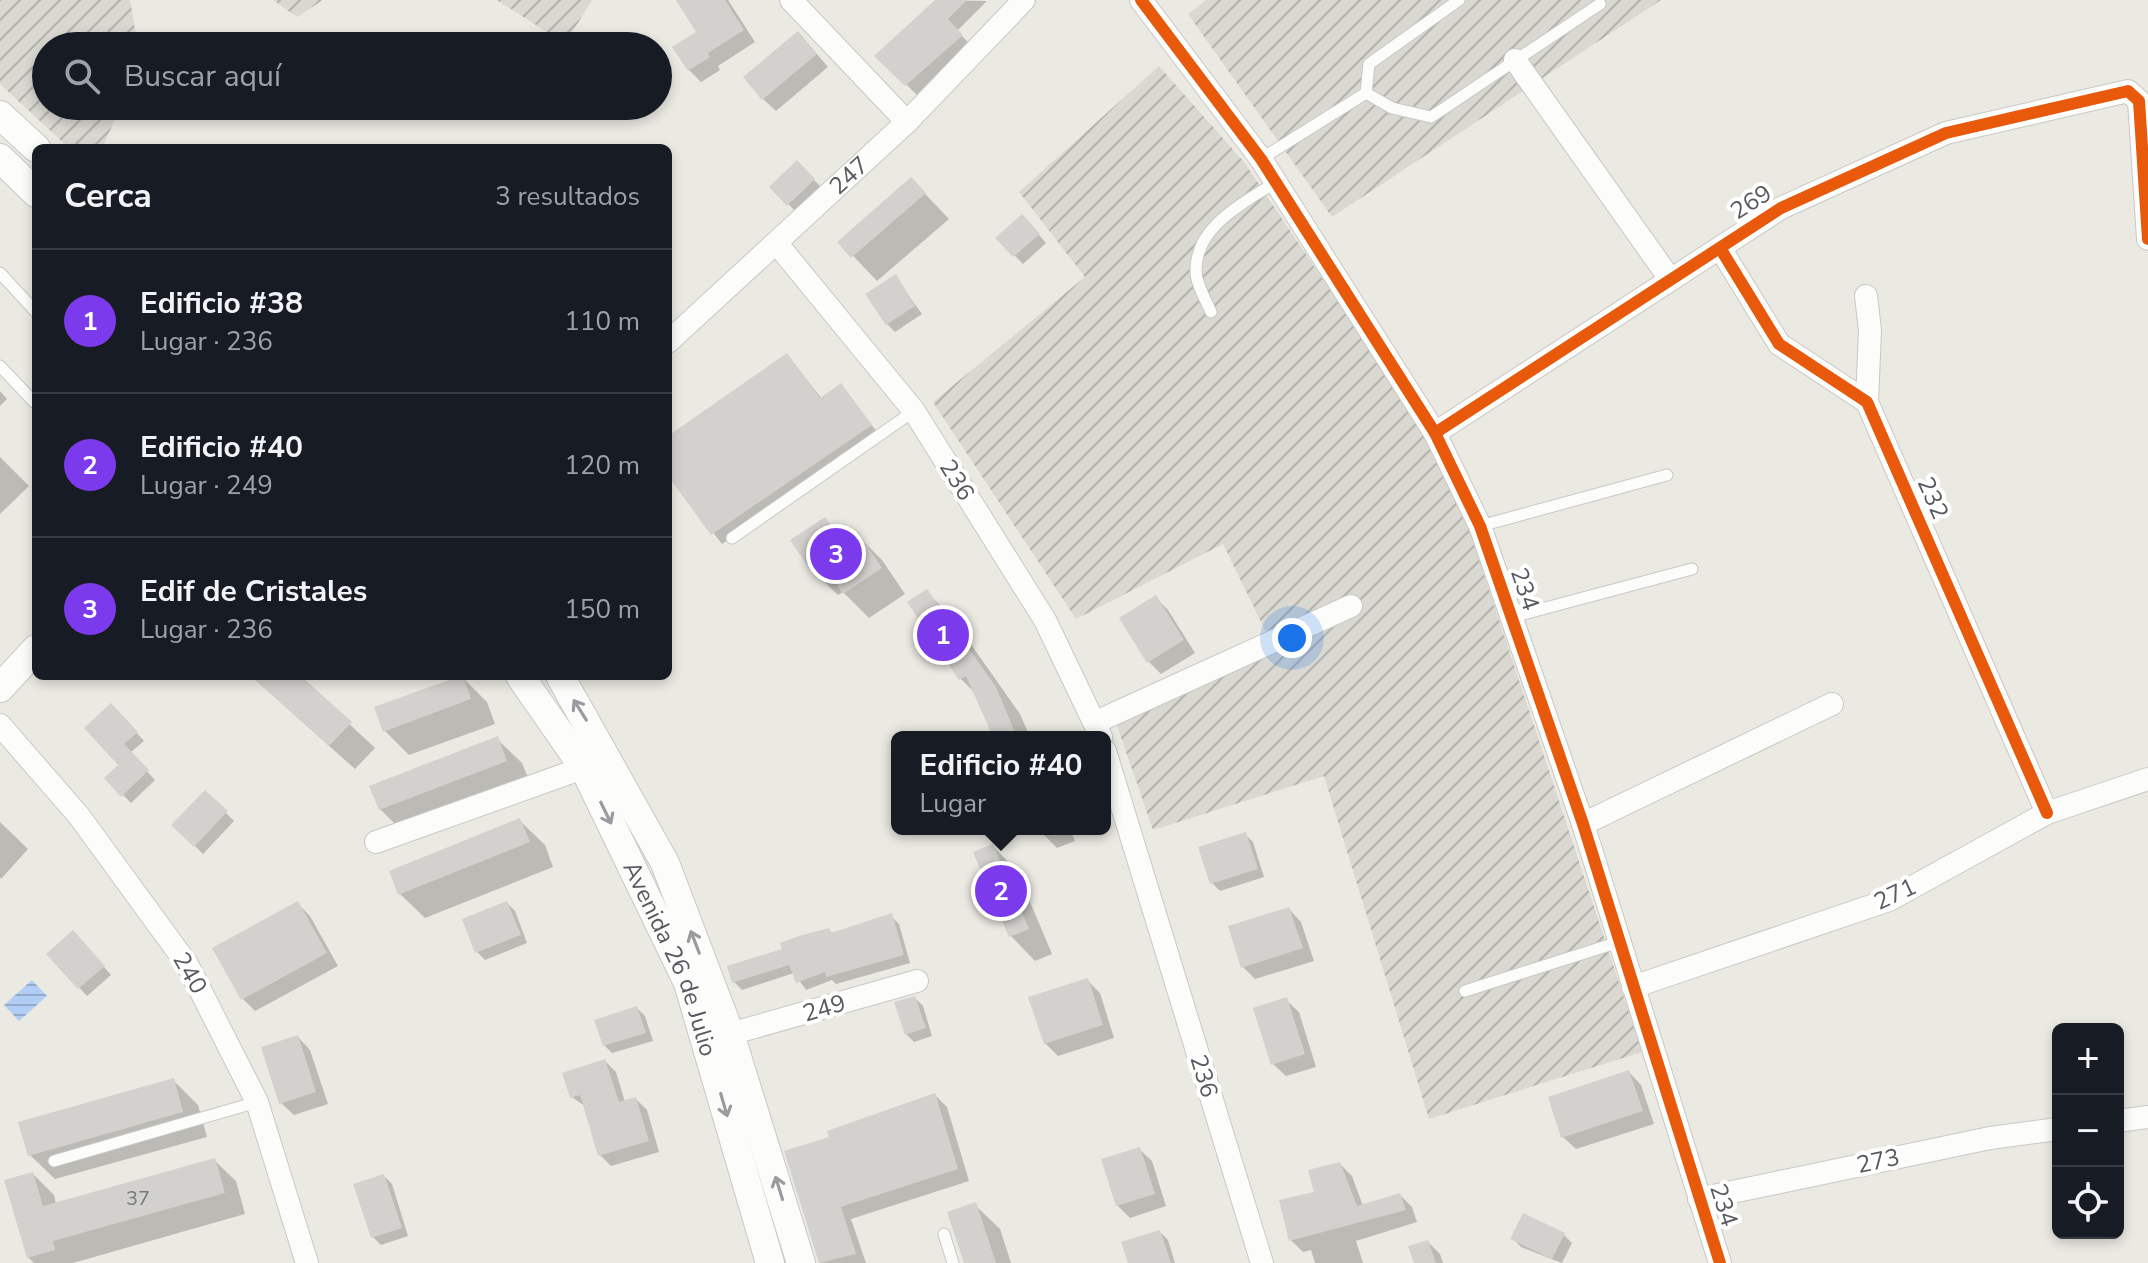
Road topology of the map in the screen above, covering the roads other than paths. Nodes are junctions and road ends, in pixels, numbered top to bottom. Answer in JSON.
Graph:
{"nodes":[{"id":1,"x":791,"y":0,"type":"edge"},
{"id":2,"x":1024,"y":0,"type":"edge"},
{"id":3,"x":1141,"y":0,"type":"edge"},
{"id":4,"x":1459,"y":0,"type":"edge"},
{"id":5,"x":1600,"y":4,"type":"dead end"},
{"id":6,"x":1515,"y":60,"type":"junction"},
{"id":7,"x":1366,"y":93,"type":"junction"},
{"id":8,"x":0,"y":115,"type":"edge"},
{"id":9,"x":907,"y":122,"type":"junction"},
{"id":10,"x":32,"y":144,"type":"edge"},
{"id":11,"x":0,"y":158,"type":"edge"},
{"id":12,"x":1261,"y":159,"type":"junction"},
{"id":13,"x":1276,"y":182,"type":"junction"},
{"id":14,"x":32,"y":189,"type":"edge"},
{"id":15,"x":2148,"y":239,"type":"edge"},
{"id":16,"x":778,"y":245,"type":"junction"},
{"id":17,"x":1720,"y":248,"type":"junction"},
{"id":18,"x":1,"y":275,"type":"edge"},
{"id":19,"x":1670,"y":279,"type":"junction"},
{"id":20,"x":1866,"y":296,"type":"dead end"},
{"id":21,"x":32,"y":308,"type":"edge"},
{"id":22,"x":1211,"y":312,"type":"dead end"},
{"id":23,"x":672,"y":338,"type":"edge"},
{"id":24,"x":0,"y":366,"type":"edge"},
{"id":25,"x":32,"y":400,"type":"edge"},
{"id":26,"x":1867,"y":402,"type":"junction"},
{"id":27,"x":914,"y":411,"type":"junction"},
{"id":28,"x":1435,"y":433,"type":"junction"},
{"id":29,"x":1667,"y":475,"type":"dead end"},
{"id":30,"x":1480,"y":526,"type":"junction"},
{"id":31,"x":732,"y":538,"type":"dead end"},
{"id":32,"x":1692,"y":569,"type":"dead end"},
{"id":33,"x":1351,"y":606,"type":"dead end"},
{"id":34,"x":1512,"y":617,"type":"junction"},
{"id":35,"x":32,"y":653,"type":"edge"},
{"id":36,"x":523,"y":680,"type":"edge"},
{"id":37,"x":562,"y":680,"type":"edge"},
{"id":38,"x":0,"y":688,"type":"edge"},
{"id":39,"x":1832,"y":704,"type":"dead end"},
{"id":40,"x":0,"y":725,"type":"edge"},
{"id":41,"x":1098,"y":729,"type":"edge"},
{"id":42,"x":596,"y":763,"type":"junction"},
{"id":43,"x":1111,"y":771,"type":"edge"},
{"id":44,"x":2148,"y":779,"type":"edge"},
{"id":45,"x":2047,"y":813,"type":"junction"},
{"id":46,"x":1583,"y":824,"type":"junction"},
{"id":47,"x":376,"y":842,"type":"dead end"},
{"id":48,"x":1619,"y":942,"type":"junction"},
{"id":49,"x":917,"y":981,"type":"dead end"},
{"id":50,"x":1633,"y":987,"type":"junction"},
{"id":51,"x":1465,"y":991,"type":"dead end"},
{"id":52,"x":730,"y":1034,"type":"junction"},
{"id":53,"x":257,"y":1102,"type":"junction"},
{"id":54,"x":2148,"y":1117,"type":"edge"},
{"id":55,"x":2124,"y":1120,"type":"edge"},
{"id":56,"x":2052,"y":1130,"type":"edge"},
{"id":57,"x":54,"y":1161,"type":"dead end"},
{"id":58,"x":1699,"y":1199,"type":"junction"},
{"id":59,"x":944,"y":1234,"type":"dead end"},
{"id":60,"x":307,"y":1263,"type":"edge"},
{"id":61,"x":770,"y":1263,"type":"edge"},
{"id":62,"x":801,"y":1263,"type":"edge"},
{"id":63,"x":953,"y":1263,"type":"edge"},
{"id":64,"x":1262,"y":1263,"type":"edge"},
{"id":65,"x":1720,"y":1263,"type":"edge"}],
"edges":[{"from":1,"to":9,"type":"street"},
{"from":2,"to":9,"type":"street","name":"247"},
{"from":3,"to":12,"type":"street","name":"234"},
{"from":4,"to":7,"type":"lane"},
{"from":5,"to":6,"type":"lane"},
{"from":6,"to":7,"type":"lane"},
{"from":6,"to":19,"type":"street"},
{"from":7,"to":12,"type":"lane"},
{"from":8,"to":10,"type":"street"},
{"from":9,"to":16,"type":"street","name":"247"},
{"from":11,"to":14,"type":"street"},
{"from":12,"to":13,"type":"street","name":"234"},
{"from":13,"to":22,"type":"lane"},
{"from":13,"to":28,"type":"street","name":"234"},
{"from":15,"to":17,"type":"street","name":"269"},
{"from":16,"to":23,"type":"street","name":"247"},
{"from":16,"to":27,"type":"street","name":"236"},
{"from":17,"to":19,"type":"street","name":"269"},
{"from":17,"to":26,"type":"street"},
{"from":18,"to":21,"type":"lane"},
{"from":19,"to":28,"type":"street","name":"269"},
{"from":20,"to":26,"type":"street"},
{"from":24,"to":25,"type":"lane"},
{"from":26,"to":45,"type":"street","name":"232"},
{"from":27,"to":31,"type":"lane"},
{"from":27,"to":41,"type":"street","name":"236"},
{"from":28,"to":30,"type":"street","name":"234"},
{"from":29,"to":30,"type":"lane"},
{"from":30,"to":34,"type":"street","name":"234"},
{"from":32,"to":34,"type":"lane"},
{"from":33,"to":41,"type":"street"},
{"from":34,"to":46,"type":"street","name":"234"},
{"from":35,"to":38,"type":"street"},
{"from":36,"to":42,"type":"street","name":"Avenida 26 de Julio"},
{"from":42,"to":37,"type":"street","name":"Avenida 26 de Julio","one_way":true},
{"from":39,"to":46,"type":"street"},
{"from":40,"to":53,"type":"street","name":"240"},
{"from":42,"to":47,"type":"street"},
{"from":52,"to":42,"type":"street","name":"Avenida 26 de Julio","one_way":true},
{"from":42,"to":61,"type":"street","name":"Avenida 26 de Julio","one_way":true},
{"from":43,"to":64,"type":"street","name":"236"},
{"from":44,"to":45,"type":"street","name":"271"},
{"from":45,"to":50,"type":"street","name":"271"},
{"from":46,"to":48,"type":"street","name":"234"},
{"from":48,"to":50,"type":"street","name":"234"},
{"from":48,"to":51,"type":"lane"},
{"from":49,"to":52,"type":"street","name":"249"},
{"from":50,"to":58,"type":"street","name":"234"},
{"from":62,"to":52,"type":"street","name":"Avenida 26 de Julio","one_way":true},
{"from":53,"to":57,"type":"lane"},
{"from":53,"to":60,"type":"street","name":"240"},
{"from":54,"to":55,"type":"street"},
{"from":56,"to":58,"type":"street","name":"273"},
{"from":58,"to":65,"type":"street","name":"234"},
{"from":59,"to":63,"type":"lane"}]}
